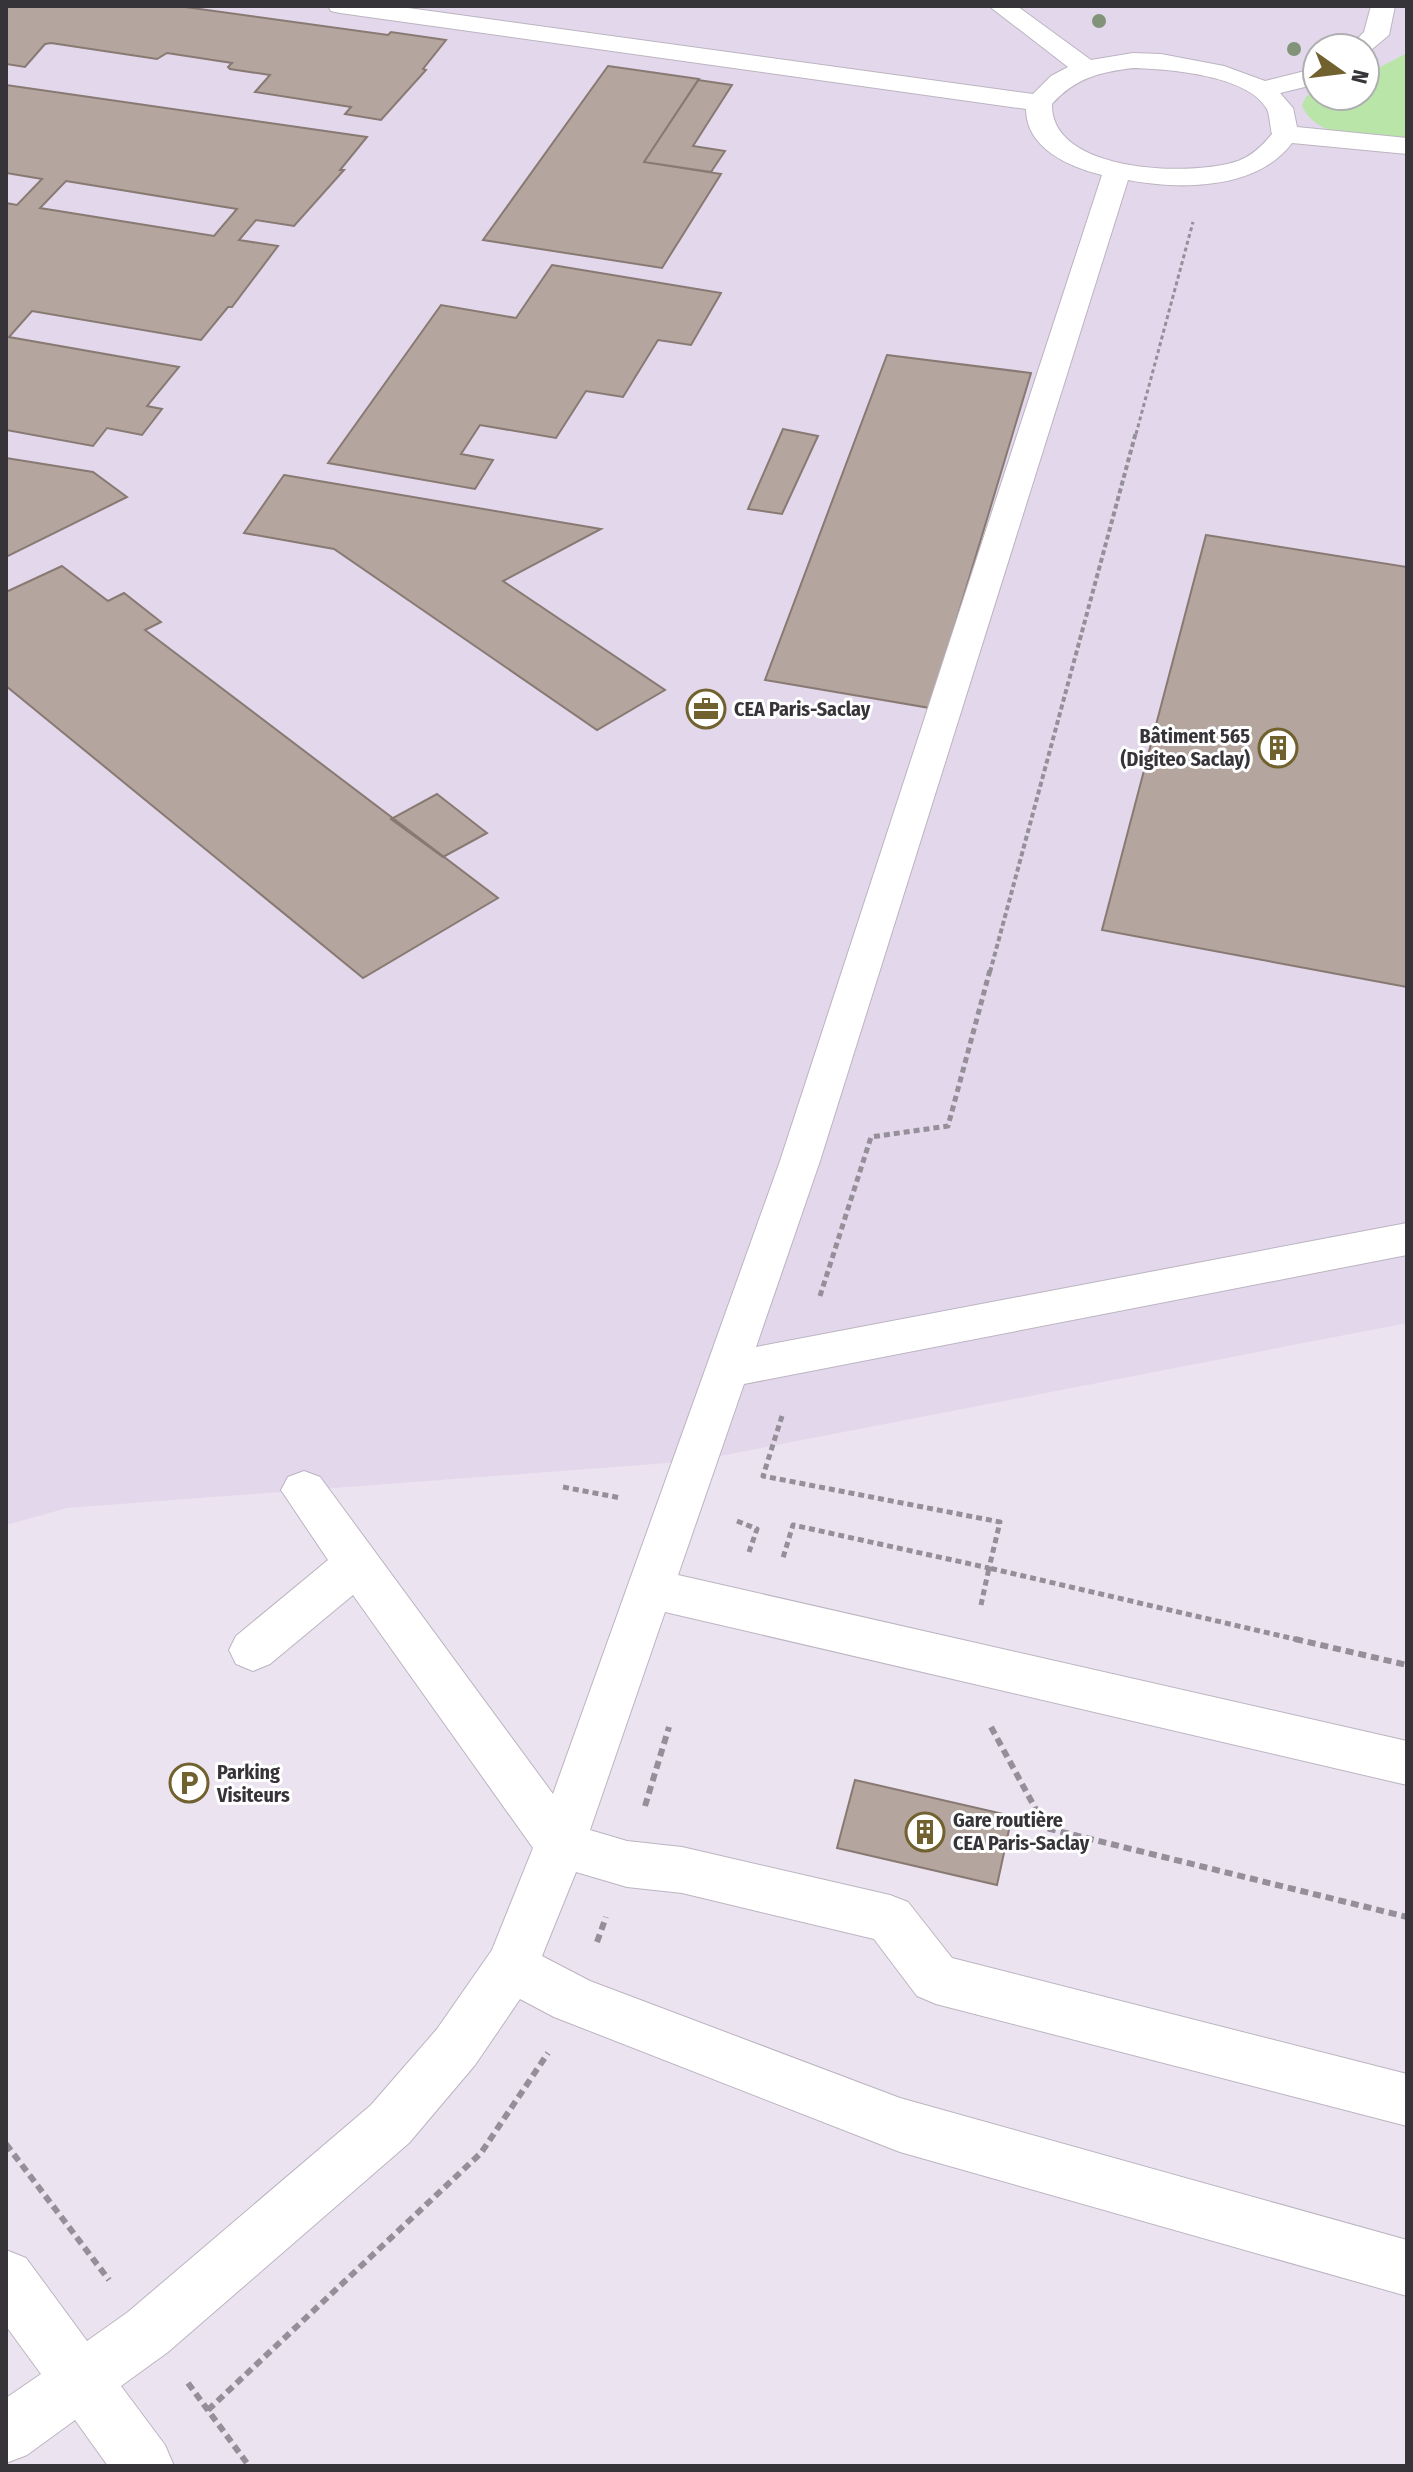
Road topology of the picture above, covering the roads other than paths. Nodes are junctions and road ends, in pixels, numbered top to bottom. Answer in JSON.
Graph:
{"nodes":[{"id":1,"x":340,"y":6,"type":"edge"},
{"id":2,"x":516,"y":6,"type":"edge"},
{"id":3,"x":1001,"y":6,"type":"edge"},
{"id":4,"x":1383,"y":6,"type":"edge"},
{"id":5,"x":499,"y":28,"type":"junction"},
{"id":6,"x":1377,"y":32,"type":"edge"},
{"id":7,"x":1087,"y":69,"type":"junction"},
{"id":8,"x":1301,"y":80,"type":"edge"},
{"id":9,"x":1262,"y":89,"type":"junction"},
{"id":10,"x":1039,"y":103,"type":"junction"},
{"id":11,"x":1285,"y":134,"type":"junction"},
{"id":12,"x":1407,"y":146,"type":"edge"},
{"id":13,"x":1117,"y":171,"type":"junction"},
{"id":14,"x":1407,"y":1239,"type":"edge"},
{"id":15,"x":727,"y":1370,"type":"junction"},
{"id":16,"x":304,"y":1490,"type":"dead end"},
{"id":17,"x":357,"y":1564,"type":"junction"},
{"id":18,"x":650,"y":1588,"type":"junction"},
{"id":19,"x":253,"y":1650,"type":"dead end"},
{"id":20,"x":1407,"y":1763,"type":"edge"},
{"id":21,"x":560,"y":1844,"type":"junction"},
{"id":22,"x":511,"y":1967,"type":"junction"},
{"id":23,"x":1407,"y":2100,"type":"edge"},
{"id":24,"x":1407,"y":2268,"type":"edge"},
{"id":25,"x":6,"y":2278,"type":"edge"},
{"id":26,"x":80,"y":2379,"type":"junction"},
{"id":27,"x":6,"y":2434,"type":"edge"},
{"id":28,"x":144,"y":2466,"type":"edge"}],
"edges":[{"from":1,"to":5,"type":"lane"},
{"from":2,"to":5,"type":"lane"},
{"from":3,"to":7,"type":"lane"},
{"from":4,"to":6,"type":"lane"},
{"from":5,"to":10,"type":"lane"},
{"from":7,"to":9,"type":"lane"},
{"from":7,"to":10,"type":"lane"},
{"from":8,"to":9,"type":"lane"},
{"from":9,"to":11,"type":"lane"},
{"from":10,"to":13,"type":"lane"},
{"from":11,"to":12,"type":"lane"},
{"from":11,"to":13,"type":"lane"},
{"from":13,"to":15,"type":"lane"},
{"from":14,"to":15,"type":"lane"},
{"from":15,"to":18,"type":"lane"},
{"from":16,"to":17,"type":"lane"},
{"from":17,"to":19,"type":"lane"},
{"from":17,"to":21,"type":"lane"},
{"from":18,"to":20,"type":"lane"},
{"from":18,"to":21,"type":"lane"},
{"from":21,"to":22,"type":"lane"},
{"from":21,"to":23,"type":"lane"},
{"from":22,"to":24,"type":"lane"},
{"from":22,"to":26,"type":"lane"},
{"from":25,"to":26,"type":"lane"},
{"from":26,"to":27,"type":"lane"},
{"from":26,"to":28,"type":"lane"}]}
